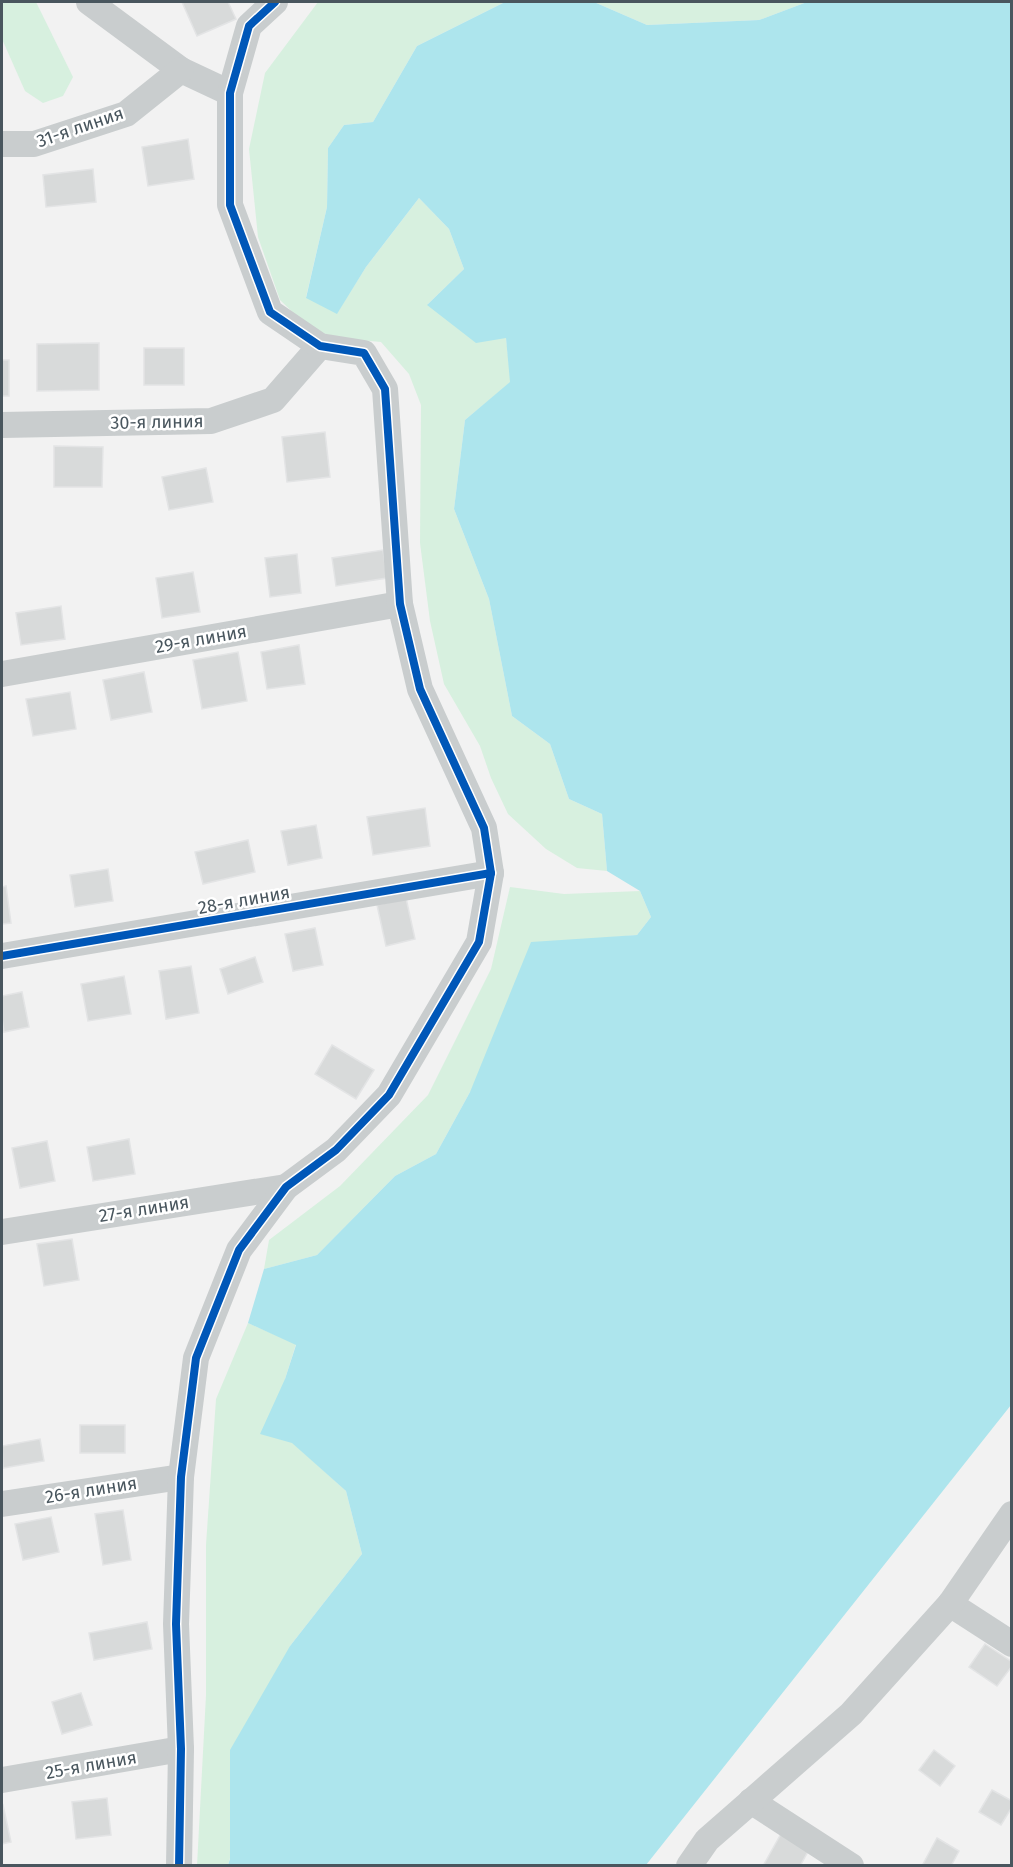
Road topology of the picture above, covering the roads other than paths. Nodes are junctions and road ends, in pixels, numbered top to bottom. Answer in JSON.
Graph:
{"nodes":[{"id":1,"x":89,"y":2,"type":"edge"},
{"id":2,"x":275,"y":2,"type":"edge"},
{"id":3,"x":181,"y":70,"type":"junction"},
{"id":4,"x":230,"y":93,"type":"junction"},
{"id":5,"x":2,"y":144,"type":"edge"},
{"id":6,"x":320,"y":346,"type":"junction"},
{"id":7,"x":2,"y":425,"type":"edge"},
{"id":8,"x":400,"y":604,"type":"junction"},
{"id":9,"x":2,"y":674,"type":"edge"},
{"id":10,"x":491,"y":873,"type":"junction"},
{"id":11,"x":2,"y":956,"type":"edge"},
{"id":12,"x":286,"y":1187,"type":"junction"},
{"id":13,"x":2,"y":1232,"type":"edge"},
{"id":14,"x":181,"y":1476,"type":"junction"},
{"id":15,"x":2,"y":1504,"type":"edge"},
{"id":16,"x":1011,"y":1514,"type":"edge"},
{"id":17,"x":950,"y":1604,"type":"junction"},
{"id":18,"x":1011,"y":1644,"type":"edge"},
{"id":19,"x":181,"y":1749,"type":"junction"},
{"id":20,"x":2,"y":1780,"type":"edge"},
{"id":21,"x":751,"y":1801,"type":"junction"},
{"id":22,"x":179,"y":1866,"type":"edge"},
{"id":23,"x":689,"y":1866,"type":"edge"},
{"id":24,"x":851,"y":1866,"type":"edge"}],
"edges":[{"from":1,"to":3,"type":"street"},
{"from":2,"to":4,"type":"street"},
{"from":3,"to":4,"type":"street"},
{"from":3,"to":5,"type":"street","name":"31-я линия"},
{"from":4,"to":6,"type":"street"},
{"from":6,"to":7,"type":"street","name":"30-я линия"},
{"from":6,"to":8,"type":"street"},
{"from":8,"to":9,"type":"street","name":"29-я линия"},
{"from":8,"to":10,"type":"street"},
{"from":10,"to":11,"type":"street","name":"28-я линия"},
{"from":10,"to":12,"type":"street"},
{"from":12,"to":13,"type":"street","name":"27-я линия"},
{"from":12,"to":14,"type":"street"},
{"from":14,"to":15,"type":"street","name":"26-я линия"},
{"from":14,"to":19,"type":"street"},
{"from":16,"to":17,"type":"street"},
{"from":17,"to":18,"type":"street"},
{"from":17,"to":21,"type":"street"},
{"from":19,"to":20,"type":"street","name":"25-я линия"},
{"from":19,"to":22,"type":"street"},
{"from":21,"to":23,"type":"street"},
{"from":21,"to":24,"type":"street"}]}
